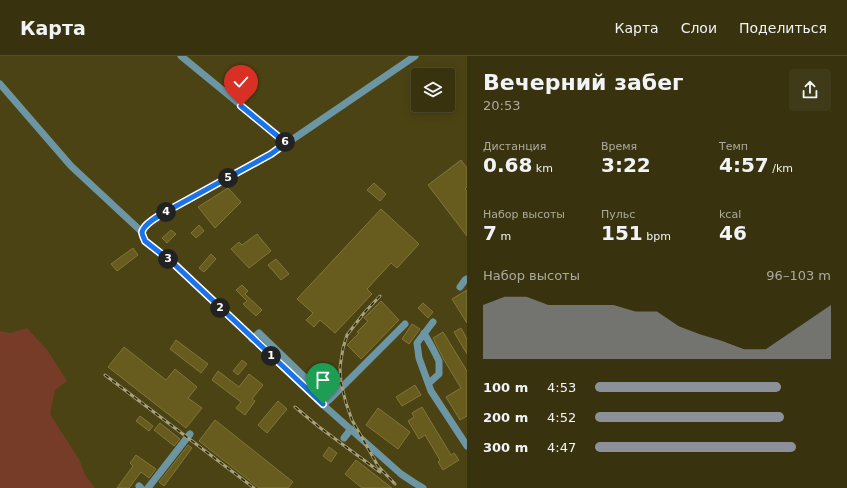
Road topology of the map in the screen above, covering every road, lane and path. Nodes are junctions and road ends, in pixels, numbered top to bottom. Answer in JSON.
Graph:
{"nodes":[{"id":1,"x":181,"y":56,"type":"edge"},
{"id":2,"x":415,"y":56,"type":"edge"},
{"id":3,"x":0,"y":84,"type":"edge"},
{"id":4,"x":286,"y":143,"type":"junction"},
{"id":5,"x":142,"y":232,"type":"junction"},
{"id":6,"x":467,"y":279,"type":"edge"},
{"id":7,"x":460,"y":286,"type":"dead end"},
{"id":8,"x":433,"y":322,"type":"dead end"},
{"id":9,"x":405,"y":324,"type":"dead end"},
{"id":10,"x":424,"y":333,"type":"junction"},
{"id":11,"x":252,"y":339,"type":"junction"},
{"id":12,"x":429,"y":383,"type":"junction"},
{"id":13,"x":320,"y":392,"type":"dead end"},
{"id":14,"x":323,"y":404,"type":"junction"},
{"id":15,"x":351,"y":429,"type":"junction"},
{"id":16,"x":190,"y":434,"type":"dead end"},
{"id":17,"x":344,"y":438,"type":"dead end"},
{"id":18,"x":467,"y":446,"type":"edge"},
{"id":19,"x":148,"y":488,"type":"edge"},
{"id":20,"x":423,"y":488,"type":"edge"}],
"edges":[{"from":1,"to":4,"type":"street"},
{"from":2,"to":4,"type":"street"},
{"from":3,"to":5,"type":"street"},
{"from":4,"to":5,"type":"street"},
{"from":5,"to":11,"type":"street"},
{"from":6,"to":7,"type":"street"},
{"from":8,"to":10,"type":"street"},
{"from":9,"to":14,"type":"street"},
{"from":10,"to":12,"type":"street"},
{"from":10,"to":12,"type":"street"},
{"from":11,"to":13,"type":"street"},
{"from":11,"to":14,"type":"street"},
{"from":12,"to":18,"type":"street"},
{"from":14,"to":15,"type":"street"},
{"from":15,"to":17,"type":"street"},
{"from":15,"to":20,"type":"street"},
{"from":16,"to":19,"type":"street"}]}
